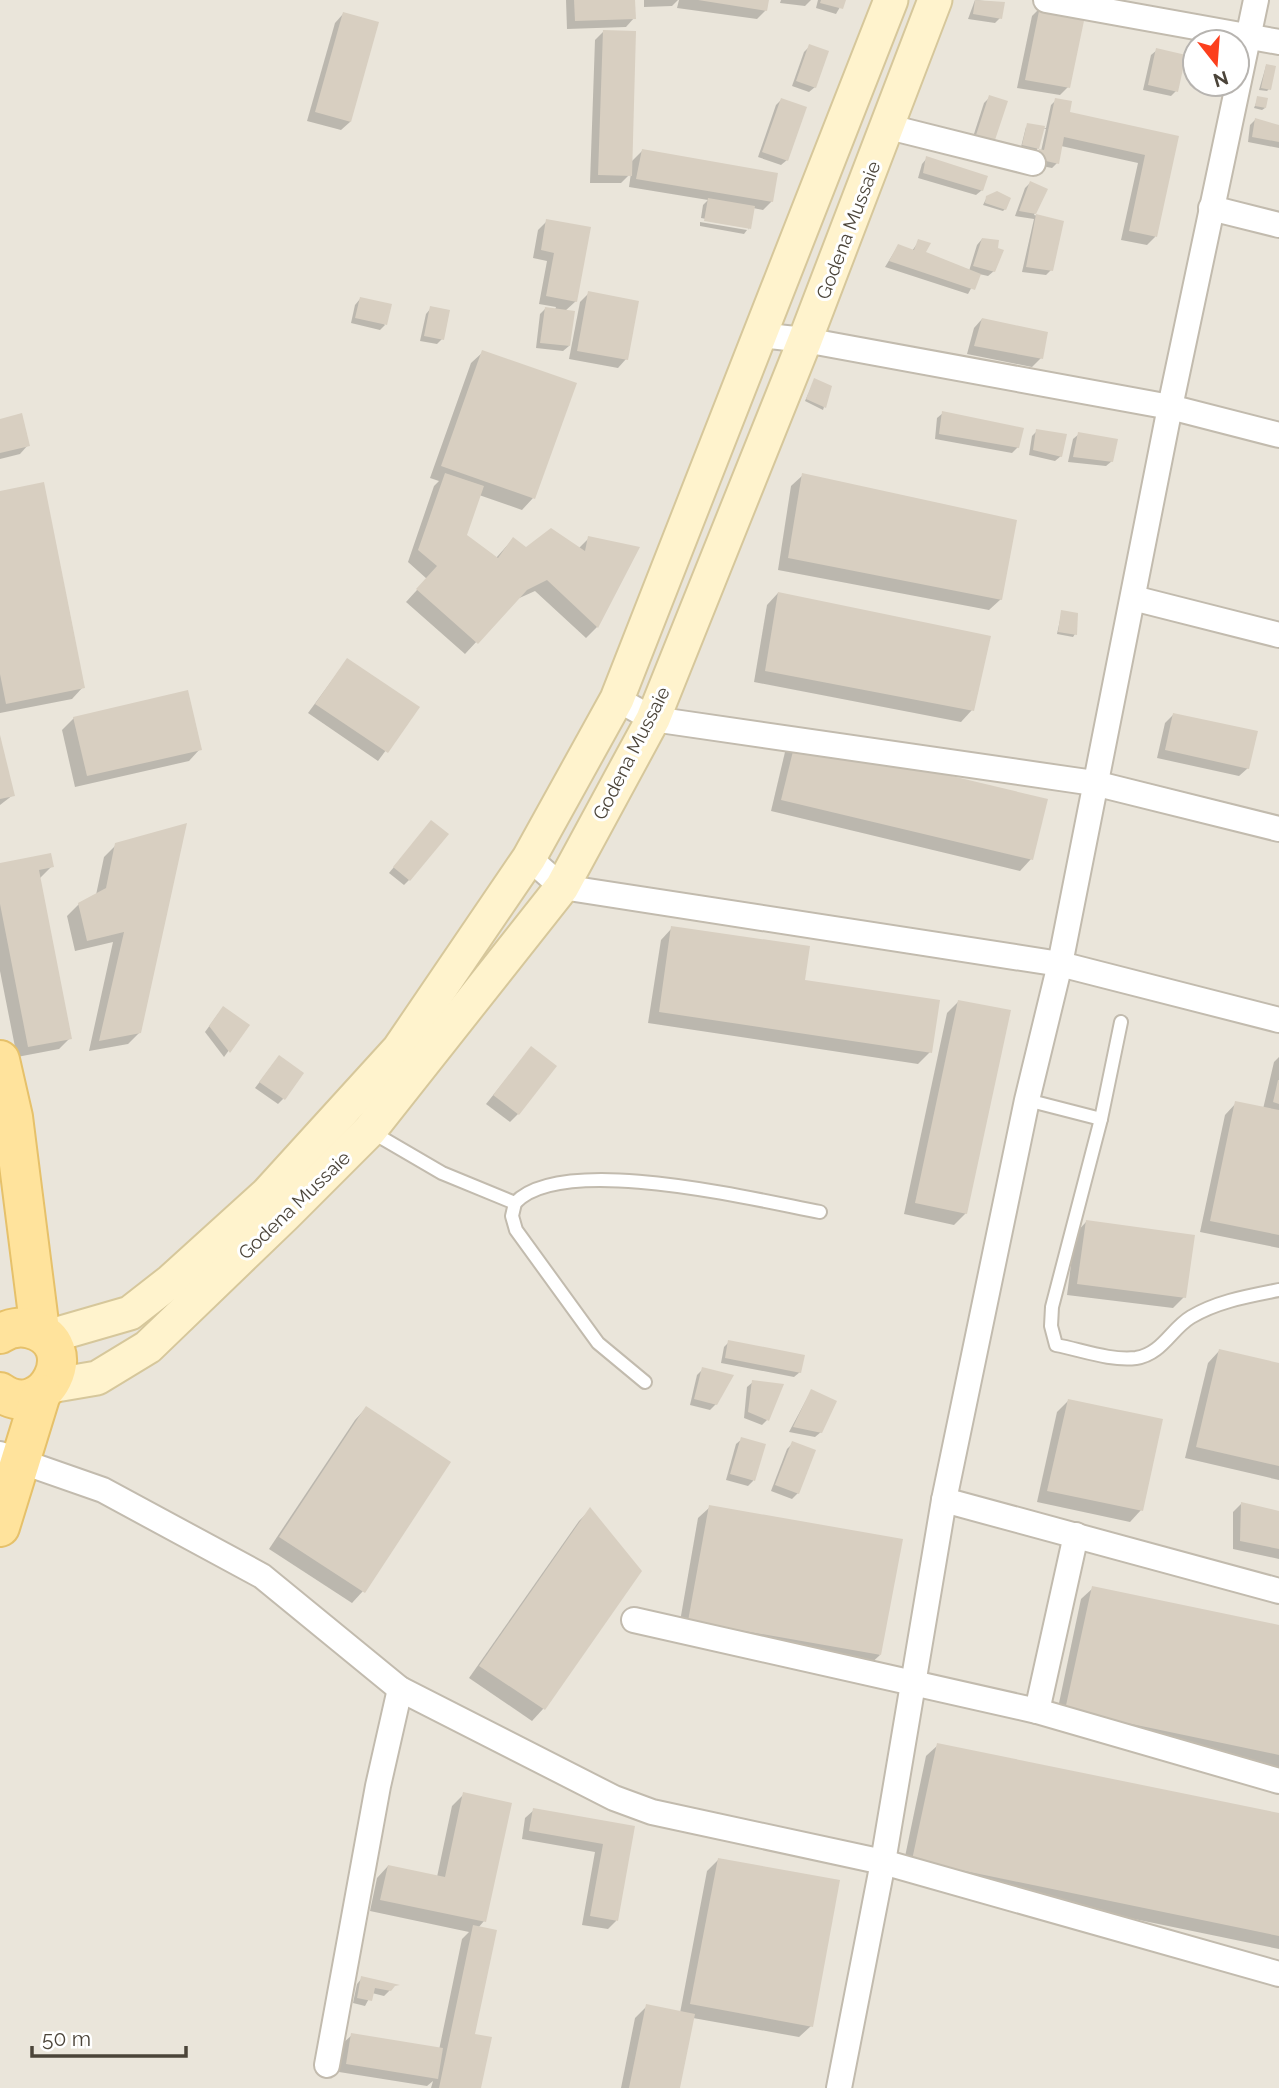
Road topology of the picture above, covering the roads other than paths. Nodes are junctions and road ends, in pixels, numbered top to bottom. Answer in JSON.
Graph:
{"nodes":[{"id":1,"x":891,"y":0,"type":"edge"},
{"id":2,"x":935,"y":0,"type":"edge"},
{"id":3,"x":1046,"y":0,"type":"edge"},
{"id":4,"x":1256,"y":0,"type":"edge"},
{"id":5,"x":1209,"y":28,"type":"edge"},
{"id":6,"x":1251,"y":29,"type":"edge"},
{"id":7,"x":1251,"y":35,"type":"edge"},
{"id":8,"x":1279,"y":42,"type":"edge"},
{"id":9,"x":1236,"y":98,"type":"edge"},
{"id":10,"x":889,"y":127,"type":"junction"},
{"id":11,"x":1033,"y":163,"type":"dead end"},
{"id":12,"x":1211,"y":208,"type":"junction"},
{"id":13,"x":1279,"y":225,"type":"edge"},
{"id":14,"x":760,"y":335,"type":"junction"},
{"id":15,"x":805,"y":340,"type":"junction"},
{"id":16,"x":1170,"y":407,"type":"junction"},
{"id":17,"x":1279,"y":435,"type":"edge"},
{"id":18,"x":1133,"y":598,"type":"junction"},
{"id":19,"x":1279,"y":635,"type":"edge"},
{"id":20,"x":617,"y":699,"type":"junction"},
{"id":21,"x":653,"y":719,"type":"junction"},
{"id":22,"x":1094,"y":783,"type":"junction"},
{"id":23,"x":1279,"y":829,"type":"edge"},
{"id":24,"x":528,"y":858,"type":"junction"},
{"id":25,"x":562,"y":887,"type":"junction"},
{"id":26,"x":1060,"y":964,"type":"junction"},
{"id":27,"x":1279,"y":1020,"type":"edge"},
{"id":28,"x":1121,"y":1022,"type":"dead end"},
{"id":29,"x":0,"y":1060,"type":"edge"},
{"id":30,"x":1027,"y":1100,"type":"junction"},
{"id":31,"x":7,"y":1119,"type":"edge"},
{"id":32,"x":1101,"y":1119,"type":"junction"},
{"id":33,"x":370,"y":1130,"type":"junction"},
{"id":34,"x":515,"y":1203,"type":"junction"},
{"id":35,"x":276,"y":1205,"type":"junction"},
{"id":36,"x":820,"y":1212,"type":"dead end"},
{"id":37,"x":1279,"y":1290,"type":"edge"},
{"id":38,"x":43,"y":1334,"type":"junction"},
{"id":39,"x":0,"y":1335,"type":"edge"},
{"id":40,"x":645,"y":1382,"type":"dead end"},
{"id":41,"x":46,"y":1390,"type":"junction"},
{"id":42,"x":0,"y":1392,"type":"edge"},
{"id":43,"x":11,"y":1457,"type":"edge"},
{"id":44,"x":944,"y":1500,"type":"junction"},
{"id":45,"x":0,"y":1527,"type":"edge"},
{"id":46,"x":1076,"y":1535,"type":"junction"},
{"id":47,"x":1279,"y":1591,"type":"edge"},
{"id":48,"x":634,"y":1620,"type":"dead end"},
{"id":49,"x":913,"y":1684,"type":"junction"},
{"id":50,"x":400,"y":1689,"type":"junction"},
{"id":51,"x":1037,"y":1711,"type":"junction"},
{"id":52,"x":1279,"y":1782,"type":"edge"},
{"id":53,"x":883,"y":1862,"type":"junction"},
{"id":54,"x":1279,"y":1974,"type":"edge"},
{"id":55,"x":327,"y":2065,"type":"dead end"},
{"id":56,"x":839,"y":2088,"type":"edge"}],
"edges":[{"from":1,"to":14,"type":"street","name":"Godena Mussaie"},
{"from":2,"to":10,"type":"street","name":"Godena Mussaie"},
{"from":3,"to":5,"type":"street"},
{"from":4,"to":6,"type":"street"},
{"from":7,"to":8,"type":"street"},
{"from":9,"to":12,"type":"street"},
{"from":10,"to":11,"type":"street"},
{"from":10,"to":15,"type":"street","name":"Godena Mussaie"},
{"from":12,"to":13,"type":"street"},
{"from":12,"to":16,"type":"street"},
{"from":14,"to":15,"type":"street"},
{"from":14,"to":20,"type":"street","name":"Godena Mussaie"},
{"from":15,"to":16,"type":"street"},
{"from":15,"to":21,"type":"street","name":"Godena Mussaie"},
{"from":16,"to":17,"type":"street"},
{"from":16,"to":18,"type":"street"},
{"from":18,"to":19,"type":"street"},
{"from":18,"to":22,"type":"street"},
{"from":20,"to":21,"type":"street"},
{"from":20,"to":24,"type":"street","name":"Godena Mussaie"},
{"from":21,"to":22,"type":"street"},
{"from":21,"to":25,"type":"street","name":"Godena Mussaie"},
{"from":22,"to":23,"type":"street"},
{"from":22,"to":26,"type":"street"},
{"from":24,"to":25,"type":"street"},
{"from":24,"to":35,"type":"street","name":"Godena Mussaie"},
{"from":25,"to":26,"type":"street"},
{"from":25,"to":33,"type":"street","name":"Godena Mussaie"},
{"from":26,"to":27,"type":"street"},
{"from":26,"to":30,"type":"street"},
{"from":28,"to":32,"type":"lane"},
{"from":29,"to":31,"type":"main road"},
{"from":30,"to":32,"type":"lane"},
{"from":30,"to":44,"type":"street"},
{"from":31,"to":38,"type":"main road"},
{"from":32,"to":37,"type":"lane"},
{"from":33,"to":34,"type":"lane"},
{"from":33,"to":35,"type":"street","name":"Godena Mussaie"},
{"from":34,"to":36,"type":"lane"},
{"from":34,"to":40,"type":"lane"},
{"from":35,"to":38,"type":"street","name":"Godena Mussaie"},
{"from":35,"to":41,"type":"street","name":"Godena Mussaie"},
{"from":38,"to":39,"type":"main road"},
{"from":38,"to":41,"type":"main road"},
{"from":41,"to":42,"type":"main road"},
{"from":41,"to":43,"type":"main road"},
{"from":43,"to":45,"type":"main road"},
{"from":43,"to":50,"type":"street"},
{"from":44,"to":46,"type":"street"},
{"from":44,"to":49,"type":"street"},
{"from":46,"to":47,"type":"street"},
{"from":46,"to":51,"type":"street"},
{"from":48,"to":49,"type":"street"},
{"from":49,"to":51,"type":"street"},
{"from":49,"to":53,"type":"street"},
{"from":50,"to":53,"type":"street"},
{"from":50,"to":55,"type":"street"},
{"from":51,"to":52,"type":"street"},
{"from":53,"to":54,"type":"street"},
{"from":53,"to":56,"type":"street"}]}
